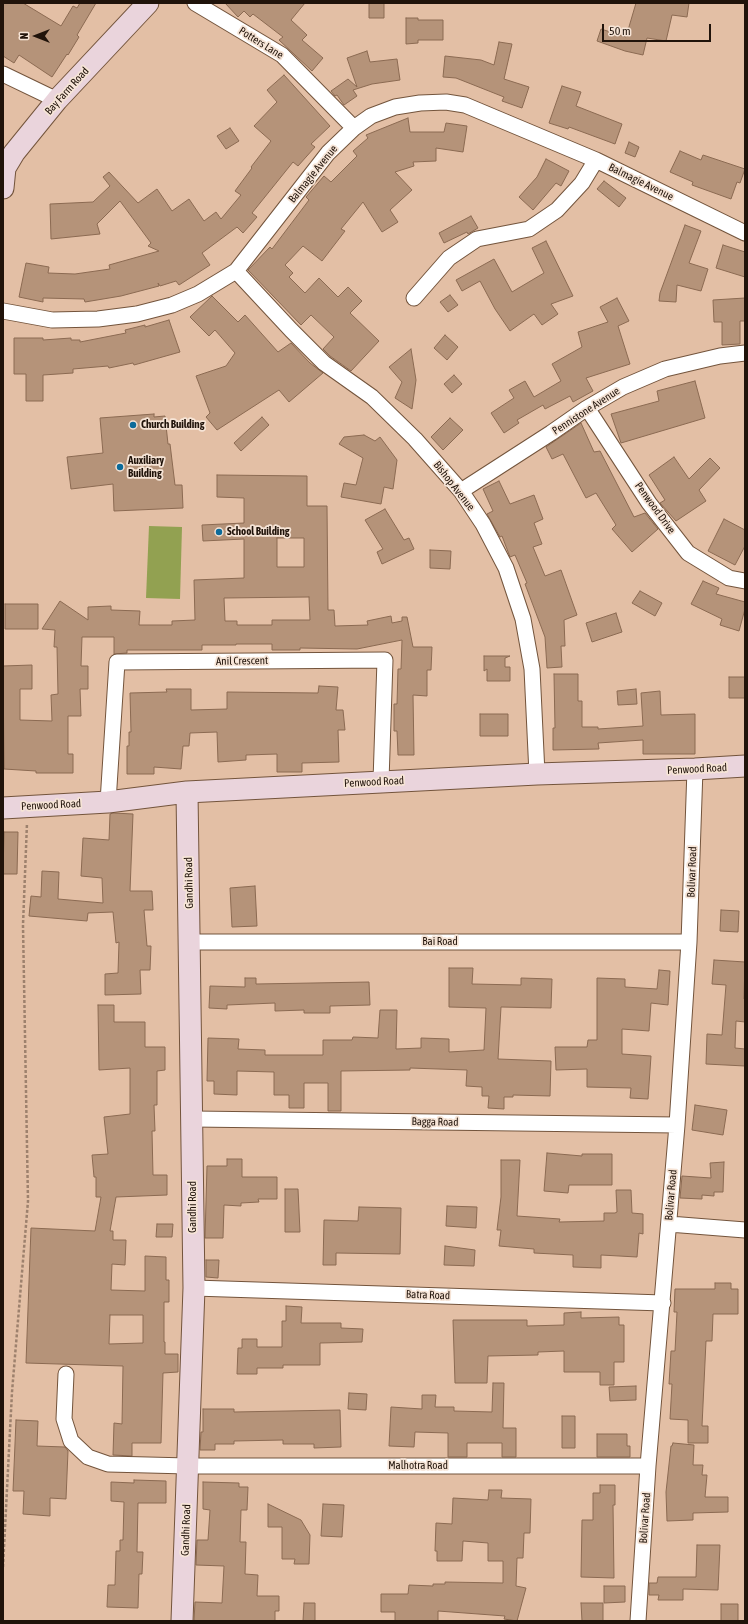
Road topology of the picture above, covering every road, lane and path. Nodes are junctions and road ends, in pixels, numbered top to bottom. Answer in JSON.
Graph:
{"nodes":[{"id":1,"x":148,"y":3,"type":"edge"},
{"id":2,"x":195,"y":3,"type":"edge"},
{"id":3,"x":3,"y":74,"type":"edge"},
{"id":4,"x":57,"y":100,"type":"junction"},
{"id":5,"x":354,"y":128,"type":"junction"},
{"id":6,"x":596,"y":160,"type":"junction"},
{"id":7,"x":3,"y":188,"type":"edge"},
{"id":8,"x":745,"y":233,"type":"edge"},
{"id":9,"x":236,"y":271,"type":"junction"},
{"id":10,"x":414,"y":298,"type":"dead end"},
{"id":11,"x":3,"y":311,"type":"edge"},
{"id":12,"x":745,"y":353,"type":"edge"},
{"id":13,"x":587,"y":408,"type":"junction"},
{"id":14,"x":461,"y":491,"type":"junction"},
{"id":15,"x":745,"y":581,"type":"edge"},
{"id":16,"x":745,"y":766,"type":"edge"},
{"id":17,"x":695,"y":769,"type":"junction"},
{"id":18,"x":537,"y":774,"type":"junction"},
{"id":19,"x":381,"y":782,"type":"junction"},
{"id":20,"x":188,"y":792,"type":"junction"},
{"id":21,"x":108,"y":802,"type":"junction"},
{"id":22,"x":27,"y":807,"type":"junction"},
{"id":23,"x":3,"y":808,"type":"edge"},
{"id":24,"x":190,"y":942,"type":"junction"},
{"id":25,"x":689,"y":942,"type":"junction"},
{"id":26,"x":192,"y":1119,"type":"junction"},
{"id":27,"x":677,"y":1125,"type":"junction"},
{"id":28,"x":669,"y":1224,"type":"junction"},
{"id":29,"x":745,"y":1230,"type":"edge"},
{"id":30,"x":194,"y":1288,"type":"junction"},
{"id":31,"x":663,"y":1303,"type":"junction"},
{"id":32,"x":66,"y":1374,"type":"dead end"},
{"id":33,"x":188,"y":1466,"type":"junction"},
{"id":34,"x":648,"y":1466,"type":"junction"},
{"id":35,"x":3,"y":1567,"type":"edge"},
{"id":36,"x":182,"y":1621,"type":"edge"},
{"id":37,"x":638,"y":1621,"type":"edge"}],
"edges":[{"from":1,"to":4,"type":"street","name":"Bay Farm Road"},
{"from":2,"to":5,"type":"street","name":"Potters Lane"},
{"from":3,"to":4,"type":"street"},
{"from":4,"to":7,"type":"street","name":"Bay Farm Road"},
{"from":5,"to":6,"type":"street","name":"Balmagie Avenue"},
{"from":5,"to":9,"type":"street","name":"Balmagie Avenue"},
{"from":6,"to":8,"type":"street","name":"Balmagie Avenue"},
{"from":6,"to":10,"type":"street"},
{"from":9,"to":11,"type":"street","name":"Balmagie Avenue"},
{"from":9,"to":14,"type":"street","name":"Bishop Avenue"},
{"from":12,"to":13,"type":"street","name":"Pennistone Avenue"},
{"from":13,"to":14,"type":"street","name":"Pennistone Avenue"},
{"from":13,"to":15,"type":"street","name":"Penwood Drive"},
{"from":14,"to":18,"type":"street","name":"Bishop Avenue"},
{"from":16,"to":17,"type":"street","name":"Penwood Road"},
{"from":17,"to":18,"type":"street","name":"Penwood Road"},
{"from":17,"to":25,"type":"street","name":"Bolivar Road"},
{"from":18,"to":19,"type":"street","name":"Penwood Road"},
{"from":19,"to":20,"type":"street","name":"Penwood Road"},
{"from":19,"to":21,"type":"street","name":"Anil Crescent"},
{"from":20,"to":21,"type":"street","name":"Penwood Road"},
{"from":20,"to":24,"type":"street","name":"Gandhi Road"},
{"from":21,"to":22,"type":"street","name":"Penwood Road"},
{"from":22,"to":23,"type":"street","name":"Penwood Road"},
{"from":22,"to":35,"type":"path"},
{"from":24,"to":25,"type":"street","name":"Bai Road"},
{"from":24,"to":26,"type":"street","name":"Gandhi Road"},
{"from":25,"to":27,"type":"street","name":"Bolivar Road"},
{"from":26,"to":27,"type":"street","name":"Bagga Road"},
{"from":26,"to":30,"type":"street","name":"Gandhi Road"},
{"from":27,"to":28,"type":"street","name":"Bolivar Road"},
{"from":28,"to":29,"type":"street"},
{"from":28,"to":31,"type":"street","name":"Bolivar Road"},
{"from":30,"to":31,"type":"street","name":"Batra Road"},
{"from":30,"to":33,"type":"street","name":"Gandhi Road"},
{"from":31,"to":34,"type":"street","name":"Bolivar Road"},
{"from":32,"to":33,"type":"street","name":"Malhotra Road"},
{"from":33,"to":34,"type":"street","name":"Malhotra Road"},
{"from":33,"to":36,"type":"street","name":"Gandhi Road"},
{"from":34,"to":37,"type":"street","name":"Bolivar Road"}]}
